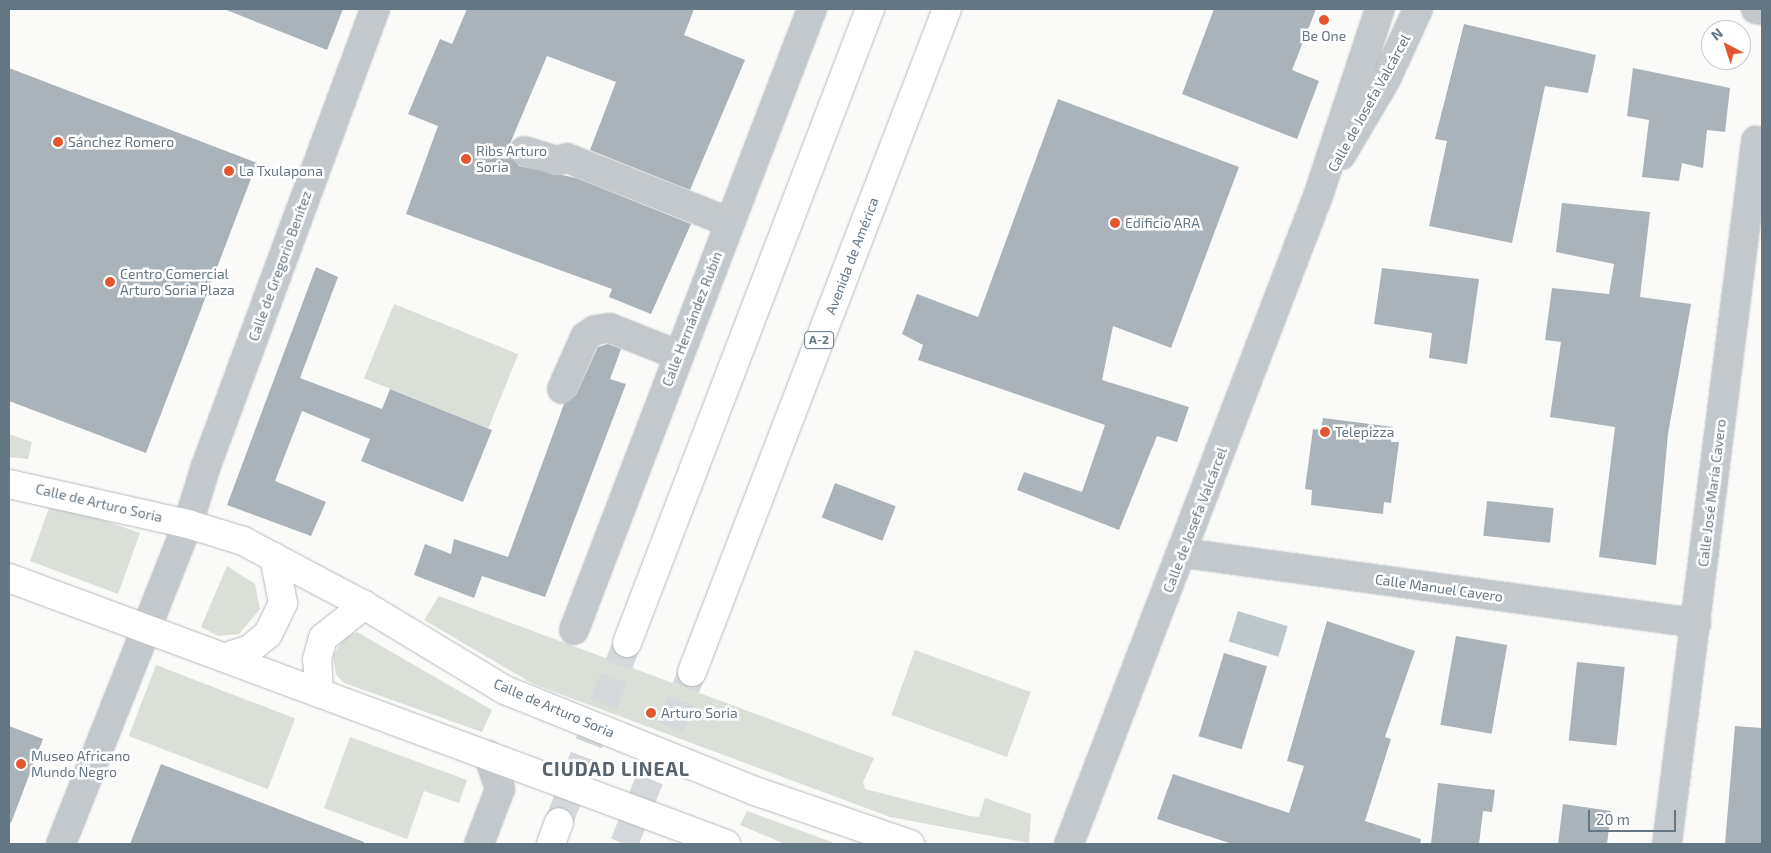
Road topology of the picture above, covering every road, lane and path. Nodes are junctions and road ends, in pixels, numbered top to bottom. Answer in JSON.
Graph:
{"nodes":[{"id":1,"x":375,"y":9,"type":"edge"},
{"id":2,"x":812,"y":9,"type":"edge"},
{"id":3,"x":870,"y":9,"type":"edge"},
{"id":4,"x":947,"y":9,"type":"edge"},
{"id":5,"x":1380,"y":9,"type":"edge"},
{"id":6,"x":1418,"y":9,"type":"edge"},
{"id":7,"x":1756,"y":9,"type":"edge"},
{"id":8,"x":1762,"y":10,"type":"edge"},
{"id":9,"x":1756,"y":140,"type":"dead end"},
{"id":10,"x":524,"y":151,"type":"dead end"},
{"id":11,"x":1318,"y":196,"type":"junction"},
{"id":12,"x":729,"y":222,"type":"junction"},
{"id":13,"x":678,"y":355,"type":"junction"},
{"id":14,"x":562,"y":389,"type":"dead end"},
{"id":15,"x":9,"y":484,"type":"edge"},
{"id":16,"x":188,"y":524,"type":"junction"},
{"id":17,"x":1183,"y":553,"type":"junction"},
{"id":18,"x":274,"y":557,"type":"junction"},
{"id":19,"x":9,"y":578,"type":"edge"},
{"id":20,"x":364,"y":605,"type":"junction"},
{"id":21,"x":1696,"y":623,"type":"junction"},
{"id":22,"x":147,"y":628,"type":"junction"},
{"id":23,"x":574,"y":630,"type":"dead end"},
{"id":24,"x":627,"y":643,"type":"tunnel mouth"},
{"id":25,"x":226,"y":657,"type":"junction"},
{"id":26,"x":692,"y":672,"type":"tunnel mouth"},
{"id":27,"x":320,"y":692,"type":"junction"},
{"id":28,"x":488,"y":755,"type":"junction"},
{"id":29,"x":61,"y":844,"type":"edge"},
{"id":30,"x":479,"y":844,"type":"edge"},
{"id":31,"x":726,"y":844,"type":"edge"},
{"id":32,"x":910,"y":844,"type":"edge"},
{"id":33,"x":1069,"y":844,"type":"edge"},
{"id":34,"x":1667,"y":844,"type":"edge"}],
"edges":[{"from":1,"to":16,"type":"street","name":"Calle de Gregorio Benítez"},
{"from":2,"to":12,"type":"street","name":"Calle Hernández Rubín"},
{"from":3,"to":24,"type":"main road"},
{"from":4,"to":26,"type":"main road","name":"Avenida de América","number":"A-2"},
{"from":5,"to":11,"type":"street","name":"Calle de Josefa Valcárcel"},
{"from":6,"to":11,"type":"street","name":"Calle de Josefa Valcárcel"},
{"from":7,"to":8,"type":"street"},
{"from":9,"to":21,"type":"street","name":"Calle José María Cavero"},
{"from":10,"to":12,"type":"street"},
{"from":11,"to":17,"type":"street","name":"Calle de Josefa Valcárcel"},
{"from":12,"to":13,"type":"street","name":"Calle Hernández Rubín"},
{"from":13,"to":14,"type":"street"},
{"from":13,"to":23,"type":"street","name":"Calle Hernández Rubín"},
{"from":15,"to":16,"type":"main road","name":"Calle de Arturo Soria"},
{"from":16,"to":18,"type":"main road","name":"Calle de Arturo Soria"},
{"from":16,"to":22,"type":"street"},
{"from":17,"to":21,"type":"street","name":"Calle Manuel Cavero"},
{"from":17,"to":33,"type":"street","name":"Calle de Josefa Valcárcel"},
{"from":18,"to":20,"type":"main road","name":"Calle de Arturo Soria"},
{"from":18,"to":25,"type":"main road"},
{"from":19,"to":22,"type":"main road"},
{"from":20,"to":27,"type":"main road"},
{"from":20,"to":32,"type":"main road","name":"Calle de Arturo Soria"},
{"from":21,"to":34,"type":"street","name":"Calle José María Cavero"},
{"from":22,"to":25,"type":"main road"},
{"from":22,"to":29,"type":"street"},
{"from":25,"to":27,"type":"main road"},
{"from":27,"to":28,"type":"main road"},
{"from":28,"to":30,"type":"street"},
{"from":28,"to":31,"type":"main road"}]}
